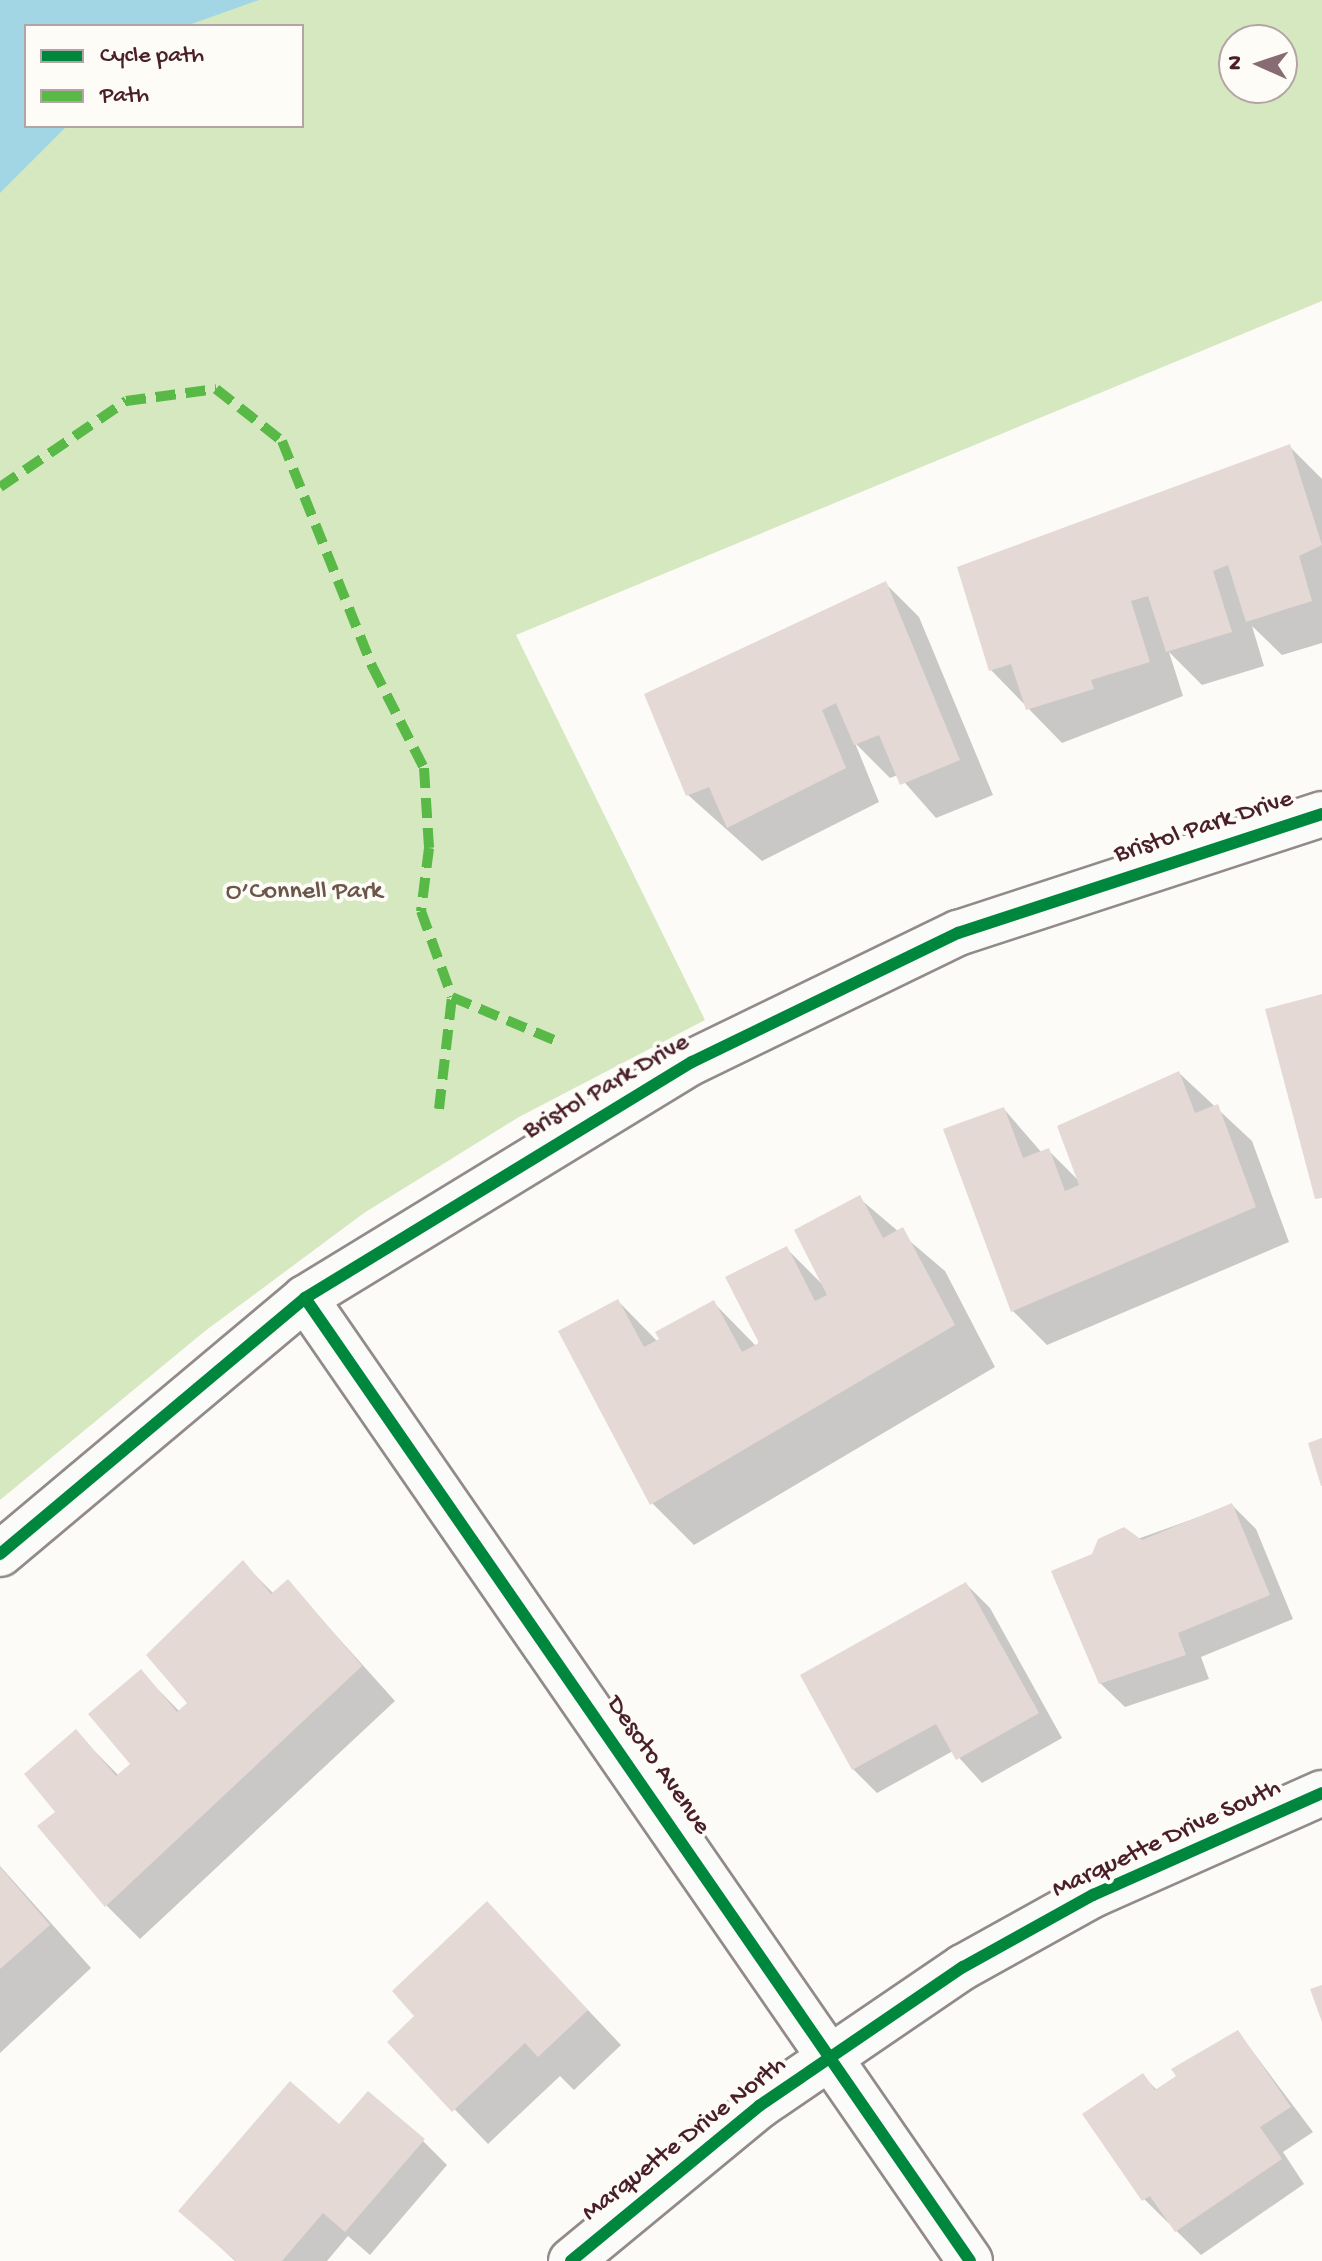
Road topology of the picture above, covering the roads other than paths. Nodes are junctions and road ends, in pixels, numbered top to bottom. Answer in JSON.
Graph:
{"nodes":[{"id":1,"x":1322,"y":814,"type":"edge"},
{"id":2,"x":305,"y":1298,"type":"junction"},
{"id":3,"x":0,"y":1554,"type":"edge"},
{"id":4,"x":1322,"y":1793,"type":"edge"},
{"id":5,"x":829,"y":2057,"type":"junction"},
{"id":6,"x":571,"y":2261,"type":"edge"},
{"id":7,"x":970,"y":2261,"type":"edge"}],
"edges":[{"from":1,"to":2,"type":"street","name":"Bristol Park Drive"},
{"from":2,"to":3,"type":"street","name":"Bristol Park Drive"},
{"from":2,"to":5,"type":"street","name":"Desoto Avenue"},
{"from":4,"to":5,"type":"street","name":"Marquette Drive South"},
{"from":5,"to":6,"type":"street","name":"Marquette Drive North"},
{"from":5,"to":7,"type":"street","name":"Desoto Avenue"}]}
